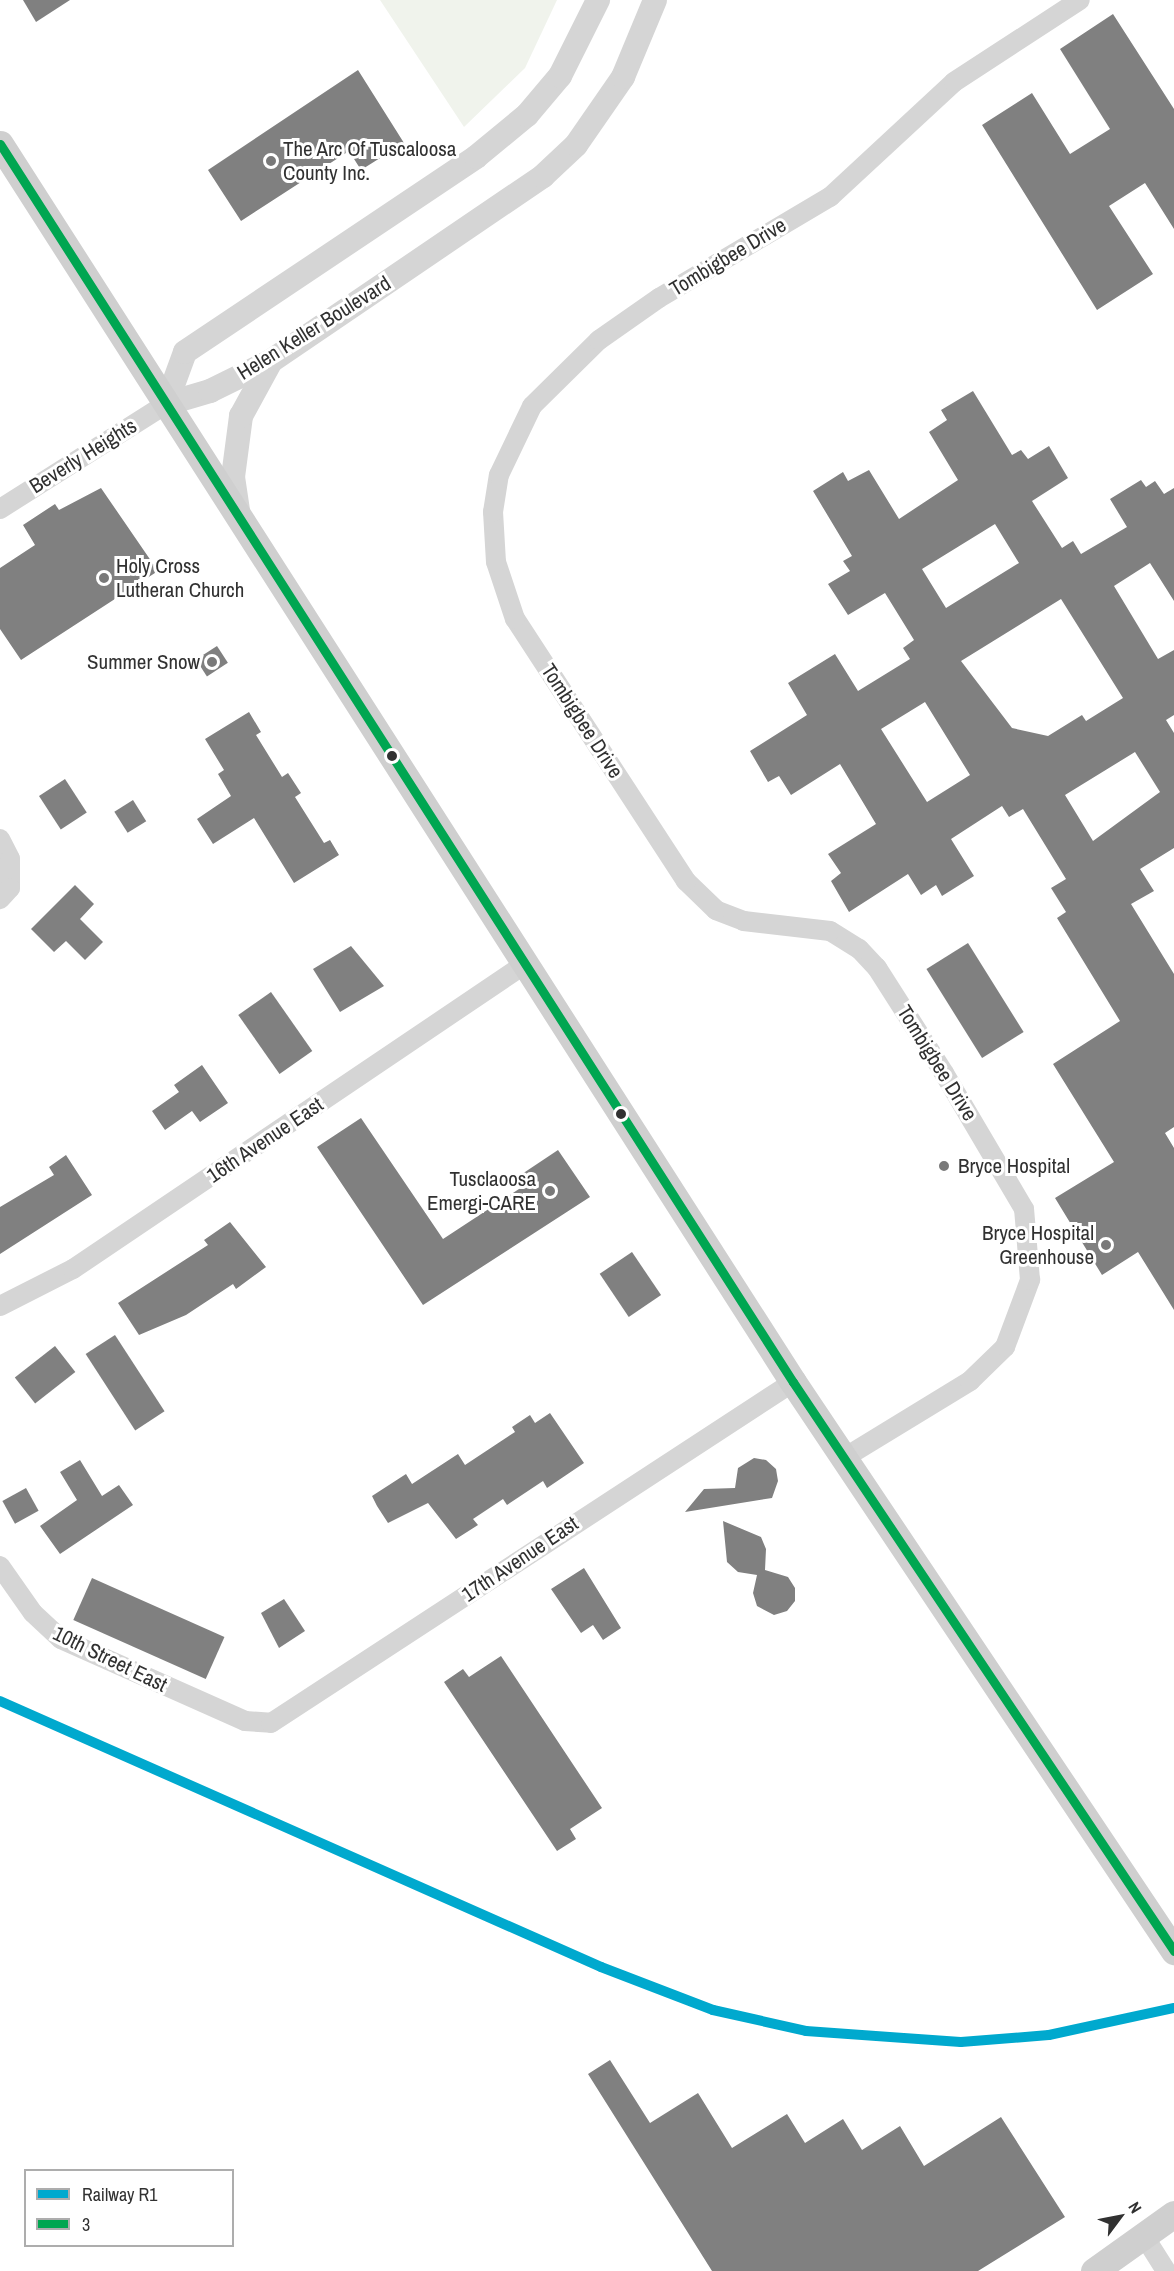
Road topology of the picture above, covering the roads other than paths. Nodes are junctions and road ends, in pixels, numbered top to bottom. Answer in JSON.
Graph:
{"nodes":[{"id":1,"x":598,"y":0,"type":"edge"},
{"id":2,"x":655,"y":0,"type":"edge"},
{"id":3,"x":1080,"y":0,"type":"edge"},
{"id":4,"x":0,"y":144,"type":"edge"},
{"id":5,"x":271,"y":361,"type":"junction"},
{"id":6,"x":166,"y":404,"type":"junction"},
{"id":7,"x":0,"y":509,"type":"edge"},
{"id":8,"x":240,"y":519,"type":"junction"},
{"id":9,"x":0,"y":839,"type":"edge"},
{"id":10,"x":0,"y":899,"type":"edge"},
{"id":11,"x":525,"y":964,"type":"junction"},
{"id":12,"x":0,"y":1306,"type":"edge"},
{"id":13,"x":793,"y":1382,"type":"junction"},
{"id":14,"x":844,"y":1458,"type":"junction"},
{"id":15,"x":0,"y":1566,"type":"edge"},
{"id":16,"x":245,"y":1721,"type":"joint"},
{"id":17,"x":1174,"y":1951,"type":"edge"},
{"id":18,"x":1174,"y":2214,"type":"edge"},
{"id":19,"x":1144,"y":2236,"type":"junction"},
{"id":20,"x":1094,"y":2271,"type":"edge"},
{"id":21,"x":1166,"y":2271,"type":"edge"}],
"edges":[{"from":1,"to":6,"type":"street"},
{"from":2,"to":5,"type":"street","name":"Helen Keller Boulevard"},
{"from":3,"to":14,"type":"street","name":"Tombigbee Drive"},
{"from":4,"to":6,"type":"main road"},
{"from":5,"to":6,"type":"street","name":"Helen Keller Boulevard"},
{"from":5,"to":8,"type":"street"},
{"from":6,"to":7,"type":"street","name":"Beverly Heights"},
{"from":6,"to":8,"type":"main road"},
{"from":8,"to":11,"type":"main road"},
{"from":9,"to":10,"type":"street"},
{"from":11,"to":12,"type":"street","name":"16th Avenue East"},
{"from":11,"to":13,"type":"main road"},
{"from":13,"to":14,"type":"main road"},
{"from":13,"to":16,"type":"street","name":"17th Avenue East"},
{"from":14,"to":17,"type":"main road"},
{"from":15,"to":16,"type":"street","name":"10th Street East"},
{"from":18,"to":19,"type":"main road"},
{"from":19,"to":20,"type":"main road"},
{"from":19,"to":21,"type":"street"}]}
